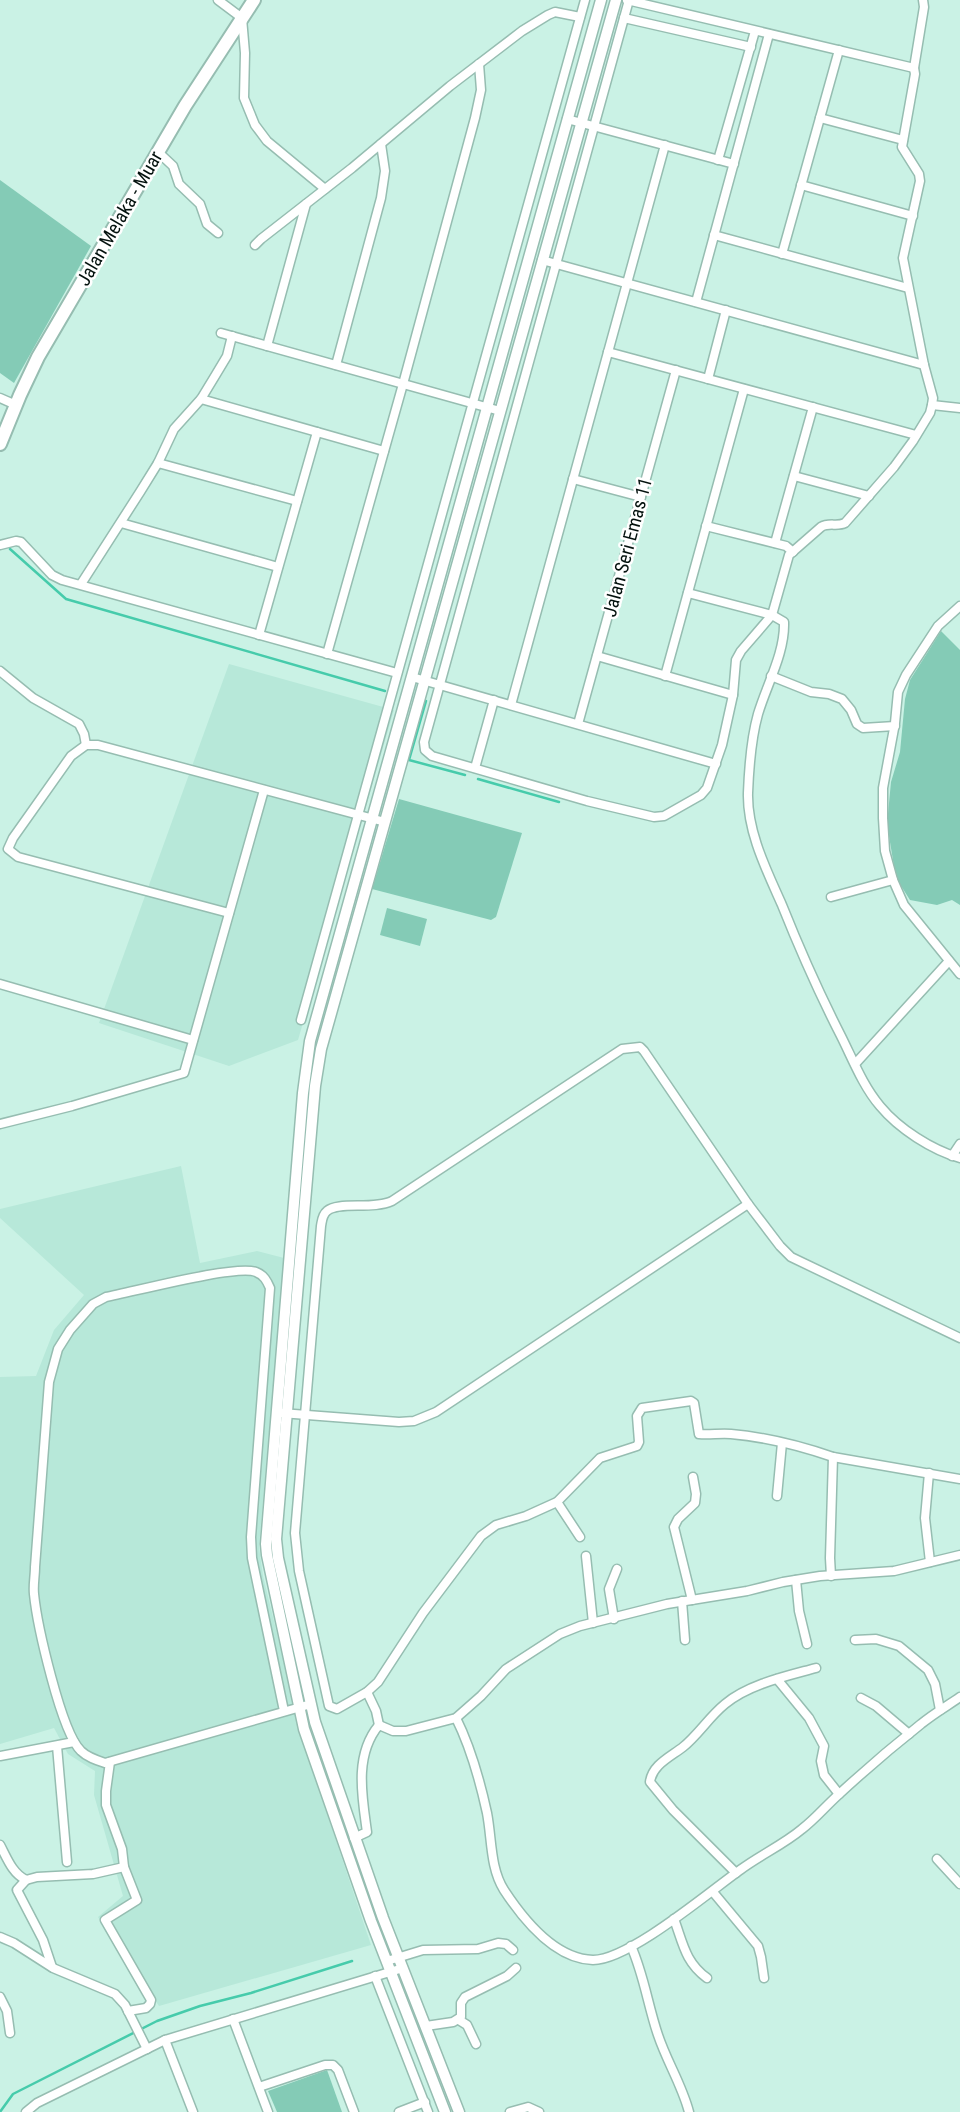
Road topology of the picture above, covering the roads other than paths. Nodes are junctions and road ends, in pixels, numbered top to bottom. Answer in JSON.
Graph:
{"nodes":[{"id":1,"x":218,"y":0,"type":"edge"},
{"id":2,"x":254,"y":0,"type":"edge"},
{"id":3,"x":601,"y":0,"type":"edge"},
{"id":4,"x":616,"y":0,"type":"edge"},
{"id":5,"x":628,"y":0,"type":"edge"},
{"id":6,"x":923,"y":0,"type":"edge"},
{"id":7,"x":584,"y":4,"type":"edge"},
{"id":8,"x":598,"y":12,"type":"junction"},
{"id":9,"x":580,"y":17,"type":"junction"},
{"id":10,"x":242,"y":18,"type":"junction"},
{"id":11,"x":624,"y":18,"type":"junction"},
{"id":12,"x":755,"y":31,"type":"junction"},
{"id":13,"x":769,"y":34,"type":"junction"},
{"id":14,"x":751,"y":47,"type":"junction"},
{"id":15,"x":839,"y":50,"type":"junction"},
{"id":16,"x":479,"y":64,"type":"junction"},
{"id":17,"x":914,"y":68,"type":"junction"},
{"id":18,"x":820,"y":118,"type":"junction"},
{"id":19,"x":567,"y":119,"type":"junction"},
{"id":20,"x":581,"y":123,"type":"junction"},
{"id":21,"x":594,"y":126,"type":"junction"},
{"id":22,"x":903,"y":140,"type":"junction"},
{"id":23,"x":381,"y":144,"type":"junction"},
{"id":24,"x":665,"y":145,"type":"junction"},
{"id":25,"x":158,"y":152,"type":"junction"},
{"id":26,"x":718,"y":160,"type":"junction"},
{"id":27,"x":734,"y":164,"type":"junction"},
{"id":28,"x":801,"y":185,"type":"junction"},
{"id":29,"x":326,"y":188,"type":"junction"},
{"id":30,"x":306,"y":204,"type":"junction"},
{"id":31,"x":913,"y":216,"type":"junction"},
{"id":32,"x":218,"y":233,"type":"dead end"},
{"id":33,"x":714,"y":235,"type":"junction"},
{"id":34,"x":255,"y":245,"type":"dead end"},
{"id":35,"x":782,"y":254,"type":"junction"},
{"id":36,"x":542,"y":260,"type":"junction"},
{"id":37,"x":556,"y":264,"type":"junction"},
{"id":38,"x":627,"y":283,"type":"junction"},
{"id":39,"x":908,"y":288,"type":"junction"},
{"id":40,"x":696,"y":302,"type":"junction"},
{"id":41,"x":726,"y":310,"type":"junction"},
{"id":42,"x":221,"y":333,"type":"dead end"},
{"id":43,"x":232,"y":336,"type":"junction"},
{"id":44,"x":267,"y":346,"type":"junction"},
{"id":45,"x":608,"y":352,"type":"junction"},
{"id":46,"x":336,"y":365,"type":"junction"},
{"id":47,"x":924,"y":365,"type":"junction"},
{"id":48,"x":676,"y":370,"type":"junction"},
{"id":49,"x":708,"y":379,"type":"junction"},
{"id":50,"x":403,"y":384,"type":"junction"},
{"id":51,"x":744,"y":388,"type":"junction"},
{"id":52,"x":0,"y":398,"type":"edge"},
{"id":53,"x":201,"y":399,"type":"junction"},
{"id":54,"x":473,"y":403,"type":"junction"},
{"id":55,"x":16,"y":405,"type":"junction"},
{"id":56,"x":932,"y":405,"type":"junction"},
{"id":57,"x":486,"y":407,"type":"junction"},
{"id":58,"x":813,"y":407,"type":"junction"},
{"id":59,"x":960,"y":408,"type":"edge"},
{"id":60,"x":500,"y":411,"type":"junction"},
{"id":61,"x":317,"y":432,"type":"junction"},
{"id":62,"x":916,"y":435,"type":"junction"},
{"id":63,"x":0,"y":444,"type":"edge"},
{"id":64,"x":384,"y":451,"type":"junction"},
{"id":65,"x":158,"y":463,"type":"junction"},
{"id":66,"x":793,"y":476,"type":"junction"},
{"id":67,"x":573,"y":479,"type":"junction"},
{"id":68,"x":869,"y":496,"type":"junction"},
{"id":69,"x":641,"y":497,"type":"junction"},
{"id":70,"x":297,"y":501,"type":"junction"},
{"id":71,"x":121,"y":523,"type":"junction"},
{"id":72,"x":706,"y":526,"type":"junction"},
{"id":73,"x":775,"y":543,"type":"junction"},
{"id":74,"x":0,"y":545,"type":"edge"},
{"id":75,"x":793,"y":552,"type":"junction"},
{"id":76,"x":278,"y":567,"type":"junction"},
{"id":77,"x":81,"y":584,"type":"junction"},
{"id":78,"x":688,"y":593,"type":"junction"},
{"id":79,"x":960,"y":607,"type":"edge"},
{"id":80,"x":772,"y":615,"type":"junction"},
{"id":81,"x":259,"y":635,"type":"junction"},
{"id":82,"x":327,"y":653,"type":"junction"},
{"id":83,"x":597,"y":656,"type":"junction"},
{"id":84,"x":0,"y":671,"type":"edge"},
{"id":85,"x":397,"y":673,"type":"junction"},
{"id":86,"x":665,"y":676,"type":"junction"},
{"id":87,"x":771,"y":676,"type":"junction"},
{"id":88,"x":412,"y":677,"type":"junction"},
{"id":89,"x":425,"y":681,"type":"junction"},
{"id":90,"x":439,"y":684,"type":"junction"},
{"id":91,"x":733,"y":695,"type":"junction"},
{"id":92,"x":494,"y":700,"type":"junction"},
{"id":93,"x":511,"y":705,"type":"junction"},
{"id":94,"x":578,"y":724,"type":"junction"},
{"id":95,"x":895,"y":726,"type":"junction"},
{"id":96,"x":86,"y":745,"type":"junction"},
{"id":97,"x":716,"y":764,"type":"junction"},
{"id":98,"x":475,"y":768,"type":"junction"},
{"id":99,"x":264,"y":790,"type":"junction"},
{"id":100,"x":358,"y":815,"type":"junction"},
{"id":101,"x":372,"y":819,"type":"junction"},
{"id":102,"x":385,"y":822,"type":"junction"},
{"id":103,"x":893,"y":880,"type":"junction"},
{"id":104,"x":831,"y":897,"type":"dead end"},
{"id":105,"x":229,"y":913,"type":"junction"},
{"id":106,"x":949,"y":961,"type":"junction"},
{"id":107,"x":960,"y":974,"type":"edge"},
{"id":108,"x":0,"y":984,"type":"edge"},
{"id":109,"x":301,"y":1020,"type":"dead end"},
{"id":110,"x":193,"y":1040,"type":"junction"},
{"id":111,"x":855,"y":1063,"type":"junction"},
{"id":112,"x":0,"y":1124,"type":"edge"},
{"id":113,"x":960,"y":1144,"type":"edge"},
{"id":114,"x":956,"y":1157,"type":"edge"},
{"id":115,"x":748,"y":1204,"type":"junction"},
{"id":116,"x":960,"y":1338,"type":"edge"},
{"id":117,"x":282,"y":1413,"type":"junction"},
{"id":118,"x":305,"y":1415,"type":"junction"},
{"id":119,"x":782,"y":1444,"type":"junction"},
{"id":120,"x":833,"y":1457,"type":"junction"},
{"id":121,"x":929,"y":1473,"type":"junction"},
{"id":122,"x":693,"y":1477,"type":"dead end"},
{"id":123,"x":960,"y":1479,"type":"edge"},
{"id":124,"x":777,"y":1496,"type":"dead end"},
{"id":125,"x":556,"y":1502,"type":"junction"},
{"id":126,"x":580,"y":1537,"type":"dead end"},
{"id":127,"x":960,"y":1555,"type":"edge"},
{"id":128,"x":586,"y":1556,"type":"dead end"},
{"id":129,"x":930,"y":1562,"type":"junction"},
{"id":130,"x":617,"y":1569,"type":"dead end"},
{"id":131,"x":831,"y":1576,"type":"junction"},
{"id":132,"x":796,"y":1580,"type":"junction"},
{"id":133,"x":692,"y":1600,"type":"junction"},
{"id":134,"x":681,"y":1601,"type":"junction"},
{"id":135,"x":614,"y":1619,"type":"junction"},
{"id":136,"x":593,"y":1623,"type":"junction"},
{"id":137,"x":685,"y":1640,"type":"dead end"},
{"id":138,"x":855,"y":1640,"type":"dead end"},
{"id":139,"x":807,"y":1644,"type":"dead end"},
{"id":140,"x":816,"y":1668,"type":"dead end"},
{"id":141,"x":777,"y":1679,"type":"junction"},
{"id":142,"x":367,"y":1692,"type":"junction"},
{"id":143,"x":960,"y":1697,"type":"edge"},
{"id":144,"x":861,"y":1698,"type":"dead end"},
{"id":145,"x":311,"y":1704,"type":"junction"},
{"id":146,"x":299,"y":1707,"type":"junction"},
{"id":147,"x":940,"y":1710,"type":"junction"},
{"id":148,"x":284,"y":1711,"type":"junction"},
{"id":149,"x":456,"y":1718,"type":"junction"},
{"id":150,"x":379,"y":1725,"type":"junction"},
{"id":151,"x":909,"y":1734,"type":"junction"},
{"id":152,"x":74,"y":1742,"type":"junction"},
{"id":153,"x":57,"y":1746,"type":"junction"},
{"id":154,"x":0,"y":1756,"type":"edge"},
{"id":155,"x":110,"y":1762,"type":"junction"},
{"id":156,"x":839,"y":1794,"type":"junction"},
{"id":157,"x":354,"y":1838,"type":"junction"},
{"id":158,"x":0,"y":1845,"type":"edge"},
{"id":159,"x":937,"y":1859,"type":"dead end"},
{"id":160,"x":67,"y":1861,"type":"dead end"},
{"id":161,"x":124,"y":1867,"type":"junction"},
{"id":162,"x":736,"y":1874,"type":"junction"},
{"id":163,"x":26,"y":1880,"type":"junction"},
{"id":164,"x":960,"y":1884,"type":"edge"},
{"id":165,"x":713,"y":1892,"type":"junction"},
{"id":166,"x":674,"y":1919,"type":"junction"},
{"id":167,"x":0,"y":1937,"type":"edge"},
{"id":168,"x":631,"y":1946,"type":"junction"},
{"id":169,"x":513,"y":1950,"type":"dead end"},
{"id":170,"x":398,"y":1957,"type":"junction"},
{"id":171,"x":387,"y":1961,"type":"junction"},
{"id":172,"x":53,"y":1968,"type":"junction"},
{"id":173,"x":402,"y":1968,"type":"junction"},
{"id":174,"x":516,"y":1968,"type":"dead end"},
{"id":175,"x":391,"y":1971,"type":"junction"},
{"id":176,"x":375,"y":1976,"type":"junction"},
{"id":177,"x":707,"y":1978,"type":"dead end"},
{"id":178,"x":764,"y":1978,"type":"dead end"},
{"id":179,"x":0,"y":1997,"type":"edge"},
{"id":180,"x":129,"y":2014,"type":"junction"},
{"id":181,"x":233,"y":2019,"type":"junction"},
{"id":182,"x":459,"y":2020,"type":"junction"},
{"id":183,"x":426,"y":2026,"type":"junction"},
{"id":184,"x":10,"y":2033,"type":"dead end"},
{"id":185,"x":164,"y":2040,"type":"junction"},
{"id":186,"x":476,"y":2044,"type":"dead end"},
{"id":187,"x":145,"y":2046,"type":"junction"},
{"id":188,"x":259,"y":2087,"type":"junction"},
{"id":189,"x":425,"y":2102,"type":"junction"},
{"id":190,"x":26,"y":2112,"type":"edge"},
{"id":191,"x":193,"y":2112,"type":"edge"},
{"id":192,"x":268,"y":2112,"type":"edge"},
{"id":193,"x":354,"y":2112,"type":"edge"},
{"id":194,"x":399,"y":2112,"type":"edge"},
{"id":195,"x":428,"y":2112,"type":"edge"},
{"id":196,"x":445,"y":2112,"type":"edge"},
{"id":197,"x":458,"y":2112,"type":"edge"},
{"id":198,"x":510,"y":2112,"type":"edge"},
{"id":199,"x":539,"y":2112,"type":"edge"},
{"id":200,"x":690,"y":2112,"type":"edge"}],
"edges":[{"from":1,"to":10,"type":"street"},
{"from":2,"to":10,"type":"main road","name":"Jalan Melaka - Muar"},
{"from":3,"to":8,"type":"street"},
{"from":4,"to":20,"type":"street"},
{"from":5,"to":11,"type":"street"},
{"from":5,"to":12,"type":"street"},
{"from":6,"to":17,"type":"street"},
{"from":7,"to":8,"type":"street"},
{"from":7,"to":9,"type":"street"},
{"from":8,"to":19,"type":"street"},
{"from":9,"to":16,"type":"street"},
{"from":9,"to":54,"type":"street"},
{"from":10,"to":25,"type":"main road","name":"Jalan Melaka - Muar"},
{"from":10,"to":29,"type":"street"},
{"from":11,"to":14,"type":"street"},
{"from":11,"to":21,"type":"street"},
{"from":12,"to":13,"type":"street"},
{"from":12,"to":14,"type":"street"},
{"from":13,"to":15,"type":"street"},
{"from":13,"to":27,"type":"street"},
{"from":14,"to":26,"type":"street"},
{"from":15,"to":17,"type":"street"},
{"from":15,"to":18,"type":"street"},
{"from":16,"to":23,"type":"street"},
{"from":16,"to":50,"type":"street"},
{"from":17,"to":22,"type":"street"},
{"from":18,"to":22,"type":"street"},
{"from":18,"to":28,"type":"street"},
{"from":19,"to":20,"type":"street"},
{"from":19,"to":57,"type":"street"},
{"from":20,"to":21,"type":"street"},
{"from":20,"to":36,"type":"street"},
{"from":21,"to":24,"type":"street"},
{"from":21,"to":37,"type":"street"},
{"from":22,"to":31,"type":"street"},
{"from":23,"to":29,"type":"street"},
{"from":23,"to":46,"type":"street"},
{"from":24,"to":26,"type":"street"},
{"from":24,"to":38,"type":"street"},
{"from":25,"to":32,"type":"street"},
{"from":25,"to":55,"type":"main road","name":"Jalan Melaka - Muar"},
{"from":26,"to":27,"type":"street"},
{"from":27,"to":33,"type":"street"},
{"from":28,"to":31,"type":"street"},
{"from":28,"to":35,"type":"street"},
{"from":29,"to":30,"type":"street"},
{"from":30,"to":34,"type":"street"},
{"from":30,"to":44,"type":"street"},
{"from":31,"to":39,"type":"street"},
{"from":33,"to":35,"type":"street"},
{"from":33,"to":40,"type":"street"},
{"from":35,"to":39,"type":"street"},
{"from":36,"to":37,"type":"street"},
{"from":36,"to":60,"type":"street"},
{"from":37,"to":38,"type":"street"},
{"from":37,"to":90,"type":"street"},
{"from":38,"to":40,"type":"street"},
{"from":38,"to":45,"type":"street"},
{"from":39,"to":47,"type":"street"},
{"from":40,"to":41,"type":"street"},
{"from":41,"to":47,"type":"street"},
{"from":41,"to":49,"type":"street"},
{"from":42,"to":43,"type":"street"},
{"from":43,"to":44,"type":"street"},
{"from":43,"to":53,"type":"street"},
{"from":44,"to":46,"type":"street"},
{"from":45,"to":48,"type":"street"},
{"from":45,"to":67,"type":"street"},
{"from":46,"to":50,"type":"street"},
{"from":47,"to":56,"type":"street"},
{"from":48,"to":49,"type":"street"},
{"from":48,"to":69,"type":"street","name":"Jalan Seri Emas 11"},
{"from":49,"to":51,"type":"street"},
{"from":50,"to":54,"type":"street"},
{"from":50,"to":64,"type":"street"},
{"from":51,"to":58,"type":"street"},
{"from":51,"to":72,"type":"street"},
{"from":52,"to":55,"type":"street"},
{"from":53,"to":61,"type":"street"},
{"from":53,"to":65,"type":"street"},
{"from":54,"to":57,"type":"street"},
{"from":54,"to":85,"type":"street"},
{"from":55,"to":63,"type":"main road","name":"Jalan Melaka - Muar"},
{"from":56,"to":59,"type":"street"},
{"from":56,"to":62,"type":"street"},
{"from":57,"to":60,"type":"street"},
{"from":57,"to":88,"type":"street"},
{"from":58,"to":62,"type":"street"},
{"from":58,"to":66,"type":"street"},
{"from":60,"to":89,"type":"street"},
{"from":61,"to":64,"type":"street"},
{"from":61,"to":70,"type":"street"},
{"from":62,"to":68,"type":"street"},
{"from":64,"to":82,"type":"street"},
{"from":65,"to":70,"type":"street"},
{"from":65,"to":71,"type":"street"},
{"from":66,"to":68,"type":"street"},
{"from":66,"to":73,"type":"street"},
{"from":67,"to":69,"type":"street"},
{"from":67,"to":93,"type":"street"},
{"from":68,"to":75,"type":"street"},
{"from":69,"to":83,"type":"street","name":"Jalan Seri Emas 11"},
{"from":70,"to":76,"type":"street"},
{"from":71,"to":76,"type":"street"},
{"from":71,"to":77,"type":"street"},
{"from":72,"to":73,"type":"street"},
{"from":72,"to":78,"type":"street"},
{"from":73,"to":75,"type":"street"},
{"from":74,"to":77,"type":"street"},
{"from":75,"to":80,"type":"street"},
{"from":76,"to":81,"type":"street"},
{"from":77,"to":81,"type":"street"},
{"from":78,"to":80,"type":"street"},
{"from":78,"to":86,"type":"street"},
{"from":79,"to":95,"type":"street"},
{"from":80,"to":87,"type":"street"},
{"from":80,"to":91,"type":"street"},
{"from":81,"to":82,"type":"street"},
{"from":82,"to":85,"type":"street"},
{"from":83,"to":86,"type":"street"},
{"from":83,"to":94,"type":"street","name":"Jalan Seri Emas 11"},
{"from":84,"to":96,"type":"street"},
{"from":85,"to":100,"type":"street"},
{"from":86,"to":91,"type":"street"},
{"from":87,"to":95,"type":"street"},
{"from":87,"to":111,"type":"street"},
{"from":88,"to":89,"type":"street"},
{"from":88,"to":101,"type":"street"},
{"from":89,"to":90,"type":"street"},
{"from":89,"to":102,"type":"street"},
{"from":90,"to":92,"type":"street"},
{"from":90,"to":98,"type":"street"},
{"from":91,"to":97,"type":"street"},
{"from":92,"to":93,"type":"street"},
{"from":92,"to":98,"type":"street"},
{"from":93,"to":94,"type":"street"},
{"from":94,"to":97,"type":"street"},
{"from":95,"to":103,"type":"street"},
{"from":96,"to":99,"type":"street"},
{"from":96,"to":105,"type":"street"},
{"from":97,"to":98,"type":"street"},
{"from":99,"to":100,"type":"street"},
{"from":99,"to":105,"type":"street"},
{"from":100,"to":101,"type":"street"},
{"from":100,"to":109,"type":"street"},
{"from":101,"to":102,"type":"street"},
{"from":101,"to":117,"type":"street"},
{"from":102,"to":117,"type":"street"},
{"from":103,"to":104,"type":"street"},
{"from":103,"to":106,"type":"street"},
{"from":105,"to":110,"type":"street"},
{"from":106,"to":107,"type":"street"},
{"from":106,"to":111,"type":"street"},
{"from":108,"to":110,"type":"street"},
{"from":110,"to":112,"type":"street"},
{"from":111,"to":114,"type":"street"},
{"from":113,"to":114,"type":"street"},
{"from":115,"to":116,"type":"street"},
{"from":115,"to":118,"type":"street"},
{"from":115,"to":118,"type":"street"},
{"from":117,"to":118,"type":"street"},
{"from":117,"to":145,"type":"street"},
{"from":117,"to":146,"type":"street"},
{"from":118,"to":142,"type":"street"},
{"from":119,"to":120,"type":"street"},
{"from":119,"to":124,"type":"street"},
{"from":119,"to":125,"type":"street"},
{"from":120,"to":121,"type":"street"},
{"from":120,"to":131,"type":"street"},
{"from":121,"to":123,"type":"street"},
{"from":121,"to":129,"type":"street"},
{"from":122,"to":133,"type":"street"},
{"from":125,"to":126,"type":"street"},
{"from":125,"to":142,"type":"street"},
{"from":127,"to":129,"type":"street"},
{"from":128,"to":136,"type":"street"},
{"from":129,"to":131,"type":"street"},
{"from":130,"to":135,"type":"street"},
{"from":131,"to":132,"type":"street"},
{"from":132,"to":133,"type":"street"},
{"from":132,"to":139,"type":"street"},
{"from":133,"to":134,"type":"street"},
{"from":134,"to":135,"type":"street"},
{"from":134,"to":137,"type":"street"},
{"from":135,"to":136,"type":"street"},
{"from":136,"to":149,"type":"street"},
{"from":138,"to":147,"type":"street"},
{"from":140,"to":141,"type":"street"},
{"from":141,"to":156,"type":"street"},
{"from":141,"to":162,"type":"street"},
{"from":142,"to":150,"type":"street"},
{"from":143,"to":147,"type":"street"},
{"from":144,"to":151,"type":"street"},
{"from":145,"to":146,"type":"street"},
{"from":145,"to":157,"type":"street"},
{"from":146,"to":148,"type":"street"},
{"from":146,"to":171,"type":"street"},
{"from":147,"to":151,"type":"street"},
{"from":148,"to":152,"type":"street"},
{"from":148,"to":155,"type":"street"},
{"from":149,"to":150,"type":"street"},
{"from":149,"to":168,"type":"street"},
{"from":150,"to":157,"type":"street"},
{"from":151,"to":156,"type":"street"},
{"from":152,"to":153,"type":"street"},
{"from":152,"to":155,"type":"street"},
{"from":153,"to":154,"type":"street"},
{"from":153,"to":160,"type":"street"},
{"from":155,"to":161,"type":"street"},
{"from":156,"to":162,"type":"street"},
{"from":157,"to":170,"type":"street"},
{"from":158,"to":163,"type":"street"},
{"from":159,"to":164,"type":"street"},
{"from":161,"to":163,"type":"street"},
{"from":161,"to":180,"type":"street"},
{"from":162,"to":165,"type":"street"},
{"from":163,"to":172,"type":"street"},
{"from":165,"to":166,"type":"street"},
{"from":165,"to":178,"type":"street"},
{"from":166,"to":168,"type":"street"},
{"from":166,"to":177,"type":"street"},
{"from":167,"to":172,"type":"street"},
{"from":168,"to":200,"type":"street"},
{"from":169,"to":170,"type":"street"},
{"from":170,"to":171,"type":"street"},
{"from":170,"to":173,"type":"street"},
{"from":171,"to":175,"type":"street"},
{"from":172,"to":180,"type":"street"},
{"from":173,"to":175,"type":"street"},
{"from":173,"to":183,"type":"street"},
{"from":174,"to":182,"type":"street"},
{"from":175,"to":176,"type":"street"},
{"from":175,"to":196,"type":"street"},
{"from":176,"to":181,"type":"street"},
{"from":176,"to":189,"type":"street"},
{"from":179,"to":184,"type":"street"},
{"from":180,"to":187,"type":"street"},
{"from":181,"to":185,"type":"street"},
{"from":181,"to":188,"type":"street"},
{"from":182,"to":183,"type":"street"},
{"from":182,"to":186,"type":"street"},
{"from":183,"to":197,"type":"street"},
{"from":185,"to":187,"type":"street"},
{"from":185,"to":191,"type":"street"},
{"from":187,"to":190,"type":"street"},
{"from":188,"to":192,"type":"street"},
{"from":188,"to":193,"type":"street"},
{"from":189,"to":194,"type":"street"},
{"from":189,"to":195,"type":"street"},
{"from":198,"to":199,"type":"street"}]}
